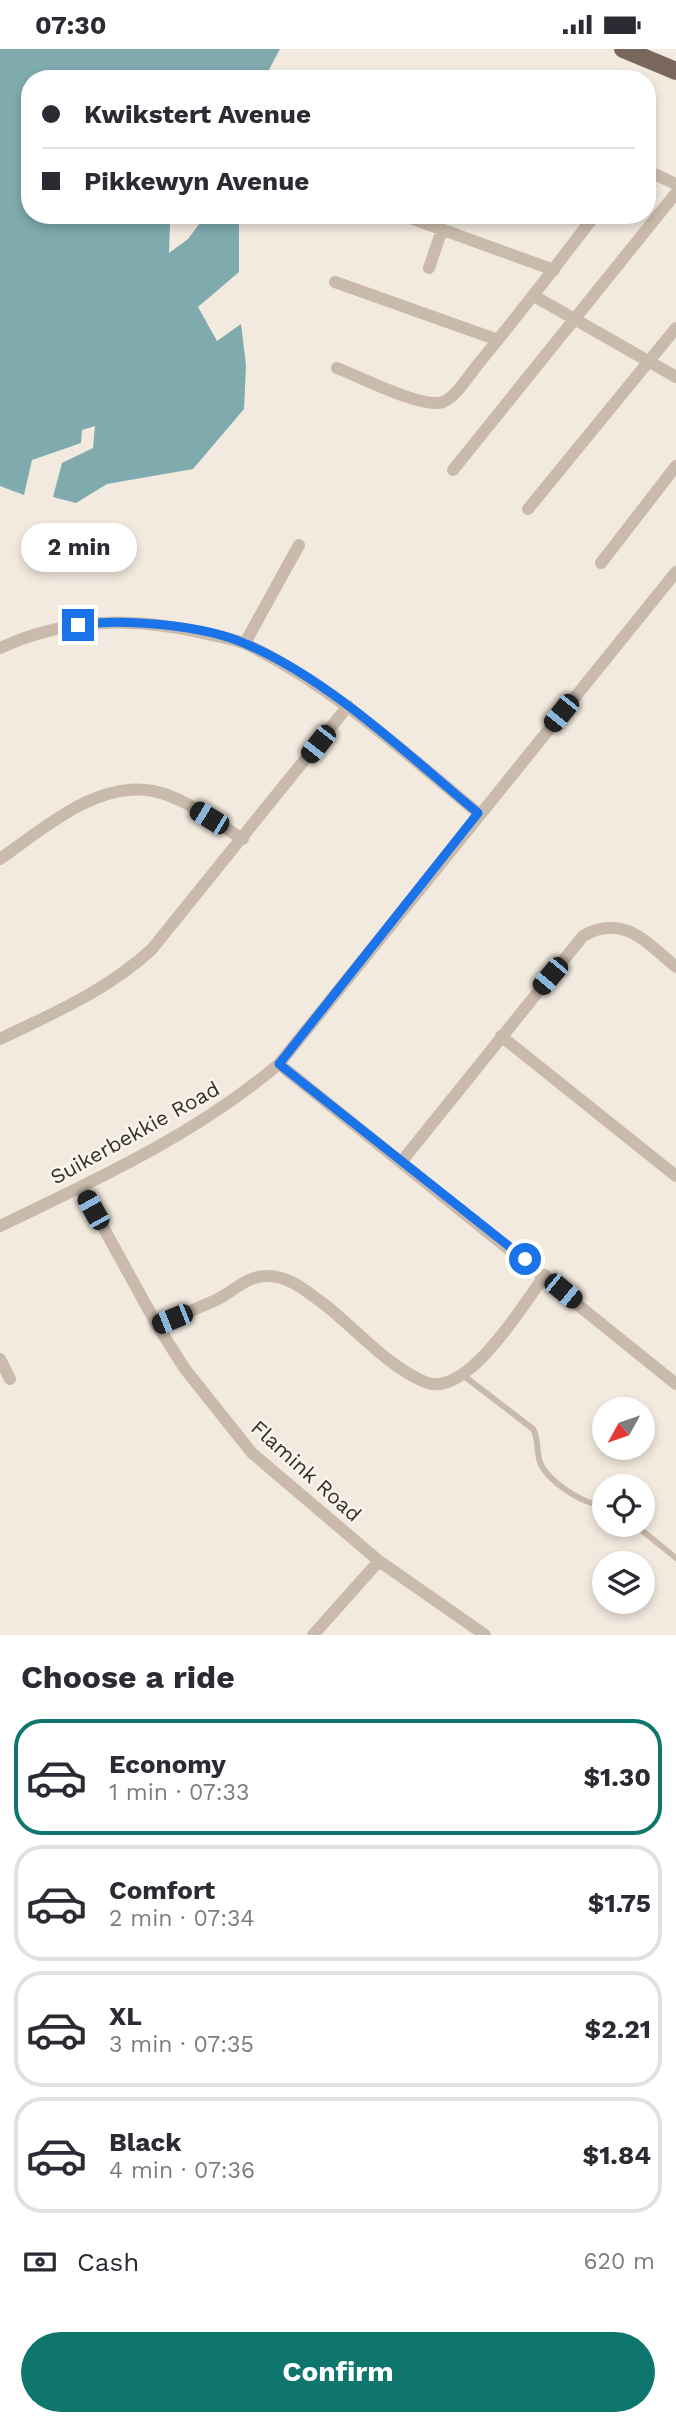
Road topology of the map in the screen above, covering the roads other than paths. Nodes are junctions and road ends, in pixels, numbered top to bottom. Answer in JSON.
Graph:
{"nodes":[{"id":1,"x":623,"y":49,"type":"edge"},
{"id":2,"x":676,"y":71,"type":"edge"},
{"id":3,"x":656,"y":175,"type":"edge"},
{"id":4,"x":676,"y":184,"type":"edge"},
{"id":5,"x":676,"y":193,"type":"edge"},
{"id":6,"x":656,"y":218,"type":"edge"},
{"id":7,"x":426,"y":224,"type":"edge"},
{"id":8,"x":588,"y":224,"type":"edge"},
{"id":9,"x":651,"y":224,"type":"edge"},
{"id":10,"x":442,"y":230,"type":"junction"},
{"id":11,"x":429,"y":268,"type":"dead end"},
{"id":12,"x":554,"y":270,"type":"junction"},
{"id":13,"x":335,"y":282,"type":"dead end"},
{"id":14,"x":534,"y":296,"type":"junction"},
{"id":15,"x":574,"y":318,"type":"junction"},
{"id":16,"x":676,"y":328,"type":"edge"},
{"id":17,"x":498,"y":340,"type":"junction"},
{"id":18,"x":649,"y":361,"type":"junction"},
{"id":19,"x":337,"y":368,"type":"dead end"},
{"id":20,"x":676,"y":377,"type":"edge"},
{"id":21,"x":676,"y":465,"type":"edge"},
{"id":22,"x":453,"y":470,"type":"dead end"},
{"id":23,"x":528,"y":509,"type":"dead end"},
{"id":24,"x":299,"y":545,"type":"dead end"},
{"id":25,"x":601,"y":563,"type":"dead end"},
{"id":26,"x":676,"y":572,"type":"edge"},
{"id":27,"x":245,"y":643,"type":"junction"},
{"id":28,"x":0,"y":648,"type":"edge"},
{"id":29,"x":348,"y":706,"type":"junction"},
{"id":30,"x":478,"y":813,"type":"junction"},
{"id":31,"x":243,"y":839,"type":"junction"},
{"id":32,"x":0,"y":859,"type":"edge"},
{"id":33,"x":676,"y":967,"type":"edge"},
{"id":34,"x":501,"y":1036,"type":"junction"},
{"id":35,"x":0,"y":1039,"type":"edge"},
{"id":36,"x":279,"y":1064,"type":"junction"},
{"id":37,"x":402,"y":1161,"type":"junction"},
{"id":38,"x":676,"y":1176,"type":"edge"},
{"id":39,"x":81,"y":1187,"type":"junction"},
{"id":40,"x":0,"y":1226,"type":"edge"},
{"id":41,"x":545,"y":1275,"type":"junction"},
{"id":42,"x":157,"y":1325,"type":"junction"},
{"id":43,"x":0,"y":1359,"type":"edge"},
{"id":44,"x":464,"y":1376,"type":"junction"},
{"id":45,"x":10,"y":1379,"type":"dead end"},
{"id":46,"x":676,"y":1384,"type":"edge"},
{"id":47,"x":592,"y":1504,"type":"edge"},
{"id":48,"x":650,"y":1537,"type":"edge"},
{"id":49,"x":676,"y":1558,"type":"edge"},
{"id":50,"x":379,"y":1561,"type":"junction"},
{"id":51,"x":313,"y":1635,"type":"edge"},
{"id":52,"x":485,"y":1635,"type":"edge"}],
"edges":[{"from":1,"to":2,"type":"main road"},
{"from":3,"to":4,"type":"street"},
{"from":5,"to":6,"type":"street"},
{"from":7,"to":10,"type":"street"},
{"from":8,"to":12,"type":"street"},
{"from":9,"to":15,"type":"street"},
{"from":10,"to":11,"type":"street"},
{"from":10,"to":12,"type":"street"},
{"from":12,"to":14,"type":"street"},
{"from":13,"to":17,"type":"street"},
{"from":14,"to":15,"type":"street"},
{"from":14,"to":17,"type":"street"},
{"from":15,"to":18,"type":"street"},
{"from":15,"to":22,"type":"street"},
{"from":16,"to":18,"type":"street"},
{"from":17,"to":19,"type":"street"},
{"from":18,"to":20,"type":"street"},
{"from":18,"to":23,"type":"street"},
{"from":21,"to":25,"type":"street"},
{"from":24,"to":27,"type":"street"},
{"from":26,"to":30,"type":"street","name":"Suikerbekkie Road"},
{"from":27,"to":28,"type":"street"},
{"from":27,"to":29,"type":"street"},
{"from":29,"to":30,"type":"street"},
{"from":29,"to":31,"type":"street"},
{"from":30,"to":36,"type":"street","name":"Suikerbekkie Road"},
{"from":31,"to":32,"type":"street"},
{"from":31,"to":35,"type":"street"},
{"from":33,"to":34,"type":"street"},
{"from":34,"to":37,"type":"street"},
{"from":34,"to":38,"type":"street"},
{"from":36,"to":37,"type":"street"},
{"from":36,"to":39,"type":"street","name":"Suikerbekkie Road"},
{"from":37,"to":41,"type":"street"},
{"from":39,"to":40,"type":"street","name":"Suikerbekkie Road"},
{"from":39,"to":42,"type":"street","name":"Flamink Road"},
{"from":41,"to":44,"type":"street"},
{"from":41,"to":46,"type":"street"},
{"from":42,"to":44,"type":"street"},
{"from":42,"to":50,"type":"street","name":"Flamink Road"},
{"from":43,"to":45,"type":"street"},
{"from":44,"to":47,"type":"lane"},
{"from":48,"to":49,"type":"lane"},
{"from":50,"to":51,"type":"street"},
{"from":50,"to":52,"type":"street","name":"Flamink Road"}]}
